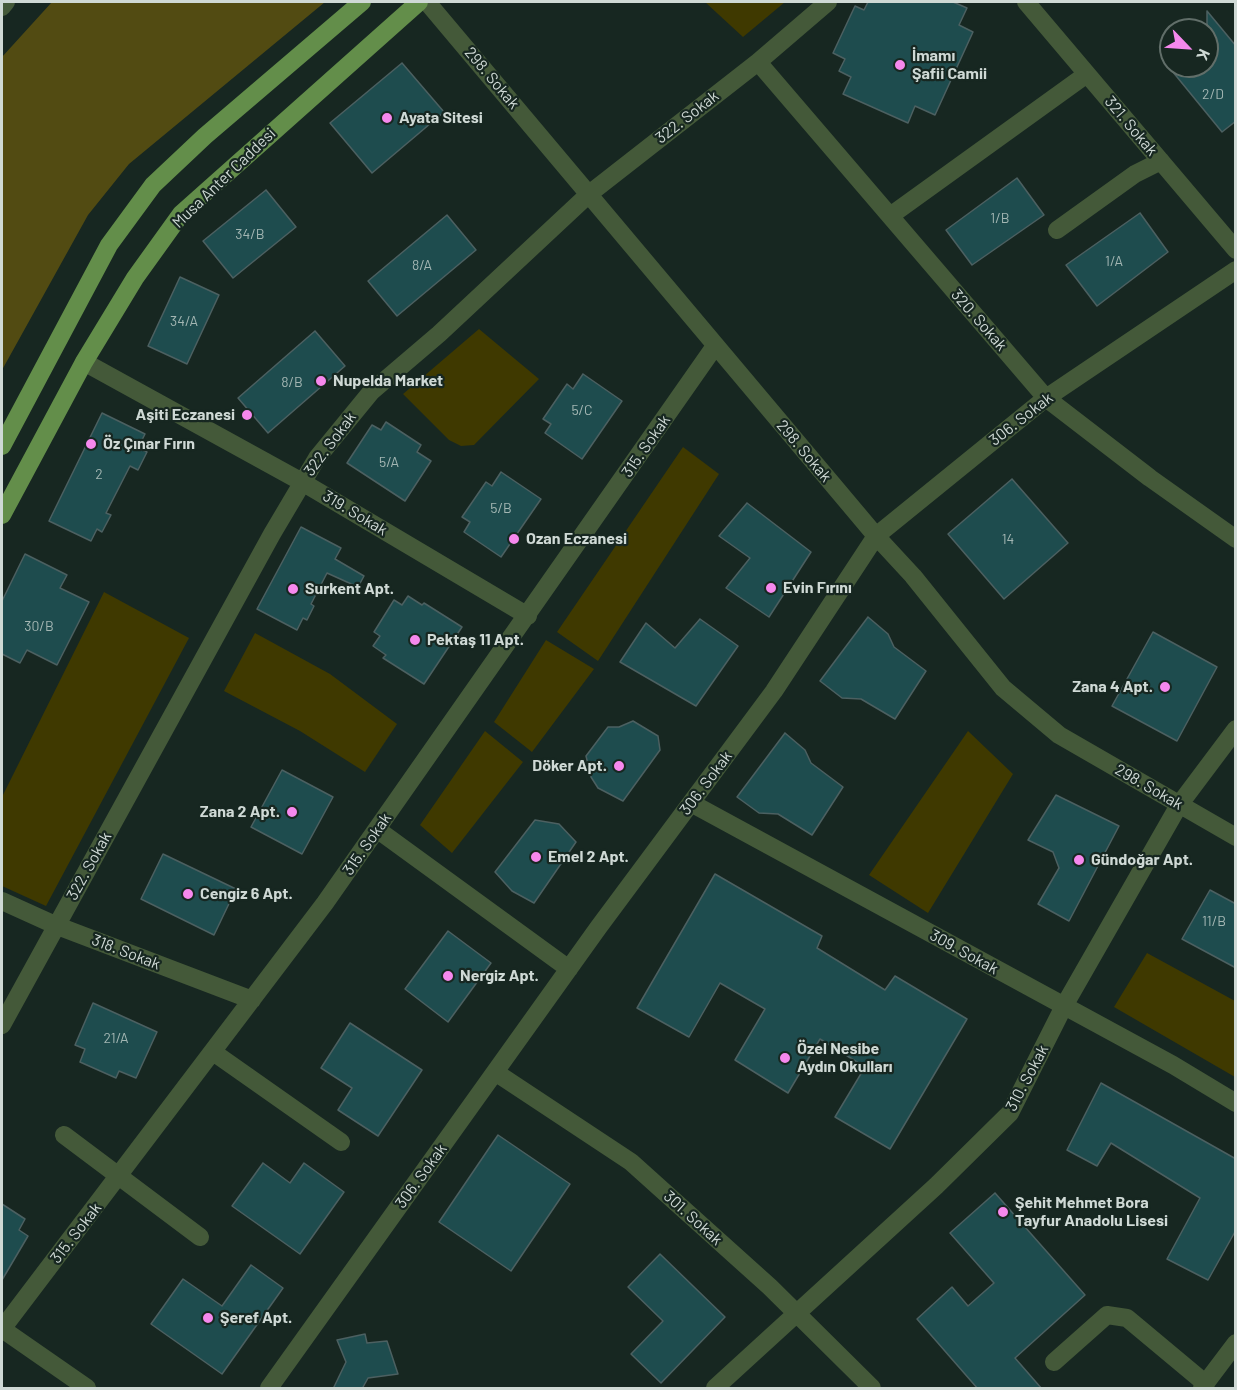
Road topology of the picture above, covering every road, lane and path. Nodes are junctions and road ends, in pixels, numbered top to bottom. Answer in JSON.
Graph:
{"nodes":[{"id":1,"x":6,"y":2,"type":"edge"},
{"id":2,"x":362,"y":2,"type":"edge"},
{"id":3,"x":419,"y":2,"type":"edge"},
{"id":4,"x":428,"y":2,"type":"edge"},
{"id":5,"x":828,"y":2,"type":"edge"},
{"id":6,"x":1026,"y":2,"type":"edge"},
{"id":7,"x":2,"y":7,"type":"edge"},
{"id":8,"x":758,"y":62,"type":"junction"},
{"id":9,"x":1088,"y":74,"type":"junction"},
{"id":10,"x":1161,"y":161,"type":"junction"},
{"id":11,"x":589,"y":194,"type":"junction"},
{"id":12,"x":890,"y":216,"type":"junction"},
{"id":13,"x":1057,"y":230,"type":"dead end"},
{"id":14,"x":1236,"y":250,"type":"edge"},
{"id":15,"x":1236,"y":270,"type":"edge"},
{"id":16,"x":715,"y":346,"type":"junction"},
{"id":17,"x":84,"y":362,"type":"junction"},
{"id":18,"x":1046,"y":398,"type":"junction"},
{"id":19,"x":2,"y":446,"type":"edge"},
{"id":20,"x":302,"y":482,"type":"junction"},
{"id":21,"x":2,"y":515,"type":"edge"},
{"id":22,"x":876,"y":536,"type":"junction"},
{"id":23,"x":1236,"y":538,"type":"edge"},
{"id":24,"x":528,"y":616,"type":"junction"},
{"id":25,"x":1236,"y":729,"type":"edge"},
{"id":26,"x":691,"y":803,"type":"junction"},
{"id":27,"x":1179,"y":805,"type":"junction"},
{"id":28,"x":378,"y":830,"type":"junction"},
{"id":29,"x":1236,"y":837,"type":"edge"},
{"id":30,"x":2,"y":901,"type":"edge"},
{"id":31,"x":55,"y":925,"type":"junction"},
{"id":32,"x":569,"y":969,"type":"junction"},
{"id":33,"x":252,"y":1000,"type":"junction"},
{"id":34,"x":1064,"y":1006,"type":"junction"},
{"id":35,"x":2,"y":1025,"type":"edge"},
{"id":36,"x":213,"y":1052,"type":"junction"},
{"id":37,"x":495,"y":1072,"type":"junction"},
{"id":38,"x":1236,"y":1103,"type":"edge"},
{"id":39,"x":64,"y":1135,"type":"dead end"},
{"id":40,"x":341,"y":1142,"type":"dead end"},
{"id":41,"x":119,"y":1176,"type":"junction"},
{"id":42,"x":200,"y":1237,"type":"dead end"},
{"id":43,"x":795,"y":1312,"type":"junction"},
{"id":44,"x":2,"y":1329,"type":"edge"},
{"id":45,"x":1236,"y":1343,"type":"edge"},
{"id":46,"x":1054,"y":1362,"type":"dead end"},
{"id":47,"x":1204,"y":1386,"type":"edge"},
{"id":48,"x":87,"y":1389,"type":"edge"},
{"id":49,"x":269,"y":1389,"type":"edge"},
{"id":50,"x":715,"y":1389,"type":"edge"},
{"id":51,"x":872,"y":1389,"type":"edge"}],
"edges":[{"from":1,"to":7,"type":"street"},
{"from":2,"to":19,"type":"main road"},
{"from":3,"to":17,"type":"main road","name":"Musa Anter Caddesi"},
{"from":4,"to":11,"type":"street","name":"298. Sokak"},
{"from":5,"to":8,"type":"street","name":"322. Sokak"},
{"from":6,"to":9,"type":"street","name":"321. Sokak"},
{"from":8,"to":11,"type":"street","name":"322. Sokak"},
{"from":8,"to":12,"type":"street","name":"320. Sokak"},
{"from":9,"to":10,"type":"street","name":"321. Sokak"},
{"from":9,"to":12,"type":"street"},
{"from":10,"to":13,"type":"street"},
{"from":10,"to":14,"type":"street","name":"321. Sokak"},
{"from":11,"to":16,"type":"street","name":"298. Sokak"},
{"from":11,"to":20,"type":"street","name":"322. Sokak"},
{"from":12,"to":18,"type":"street","name":"320. Sokak"},
{"from":15,"to":18,"type":"street","name":"306. Sokak"},
{"from":16,"to":22,"type":"street","name":"298. Sokak"},
{"from":16,"to":24,"type":"street","name":"315. Sokak"},
{"from":17,"to":20,"type":"street","name":"319. Sokak"},
{"from":17,"to":21,"type":"main road","name":"Musa Anter Caddesi"},
{"from":18,"to":22,"type":"street","name":"306. Sokak"},
{"from":18,"to":23,"type":"street","name":"320. Sokak"},
{"from":20,"to":24,"type":"street","name":"319. Sokak"},
{"from":20,"to":31,"type":"street","name":"322. Sokak"},
{"from":22,"to":26,"type":"street","name":"306. Sokak"},
{"from":22,"to":27,"type":"street","name":"298. Sokak"},
{"from":24,"to":28,"type":"street","name":"315. Sokak"},
{"from":25,"to":27,"type":"street","name":"310. Sokak"},
{"from":26,"to":32,"type":"street","name":"306. Sokak"},
{"from":26,"to":34,"type":"street","name":"309. Sokak"},
{"from":27,"to":29,"type":"street","name":"298. Sokak"},
{"from":27,"to":34,"type":"street","name":"310. Sokak"},
{"from":28,"to":32,"type":"street"},
{"from":28,"to":33,"type":"street","name":"315. Sokak"},
{"from":30,"to":31,"type":"street","name":"318. Sokak"},
{"from":31,"to":33,"type":"street","name":"318. Sokak"},
{"from":31,"to":35,"type":"street","name":"322. Sokak"},
{"from":32,"to":37,"type":"street","name":"306. Sokak"},
{"from":33,"to":36,"type":"street","name":"315. Sokak"},
{"from":34,"to":38,"type":"street","name":"309. Sokak"},
{"from":34,"to":43,"type":"street","name":"310. Sokak"},
{"from":36,"to":40,"type":"street"},
{"from":36,"to":41,"type":"street","name":"315. Sokak"},
{"from":37,"to":43,"type":"street","name":"301. Sokak"},
{"from":37,"to":49,"type":"street","name":"306. Sokak"},
{"from":39,"to":41,"type":"street"},
{"from":41,"to":42,"type":"street"},
{"from":41,"to":44,"type":"street","name":"315. Sokak"},
{"from":43,"to":50,"type":"street","name":"310. Sokak"},
{"from":43,"to":51,"type":"street","name":"301. Sokak"},
{"from":44,"to":48,"type":"street"},
{"from":45,"to":47,"type":"street"},
{"from":46,"to":47,"type":"street"}]}
